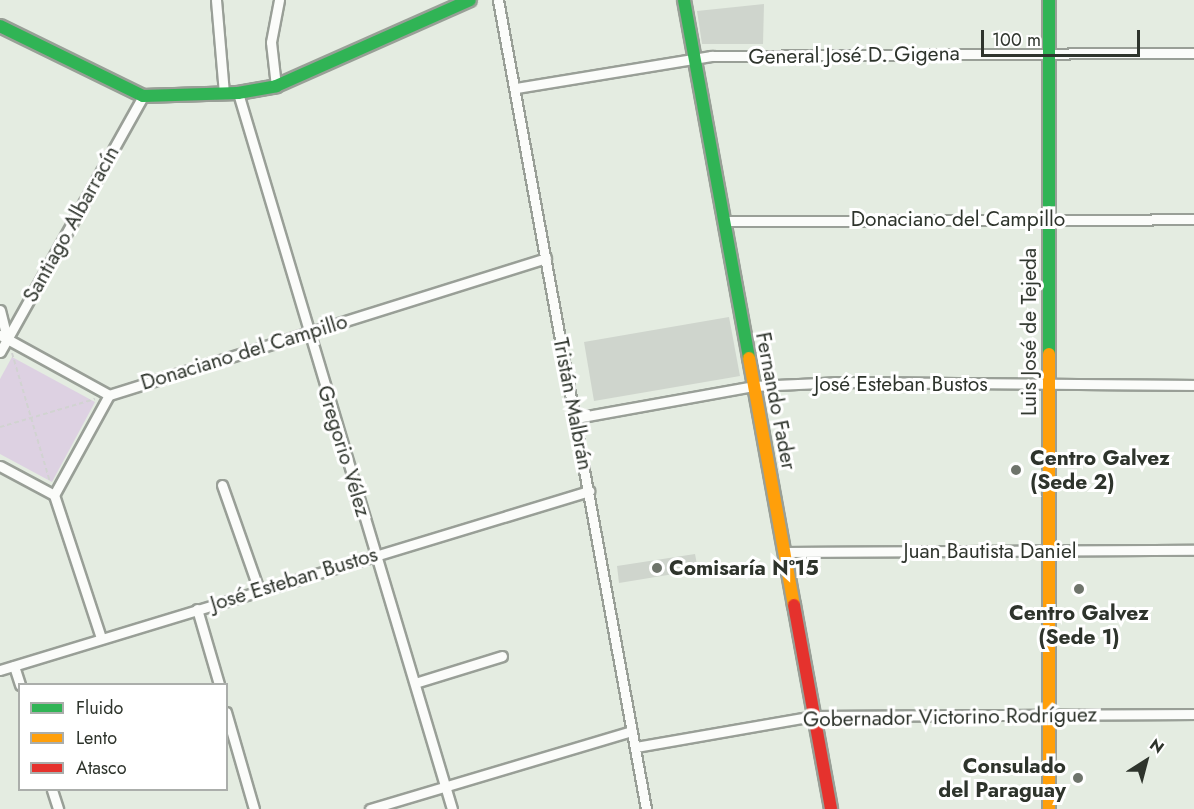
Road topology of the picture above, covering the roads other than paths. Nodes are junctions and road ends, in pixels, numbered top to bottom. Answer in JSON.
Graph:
{"nodes":[{"id":1,"x":216,"y":0,"type":"edge"},
{"id":2,"x":279,"y":0,"type":"edge"},
{"id":3,"x":470,"y":0,"type":"edge"},
{"id":4,"x":498,"y":0,"type":"edge"},
{"id":5,"x":684,"y":0,"type":"edge"},
{"id":6,"x":1049,"y":0,"type":"edge"},
{"id":7,"x":0,"y":26,"type":"edge"},
{"id":8,"x":1049,"y":53,"type":"junction"},
{"id":9,"x":1194,"y":53,"type":"edge"},
{"id":10,"x":694,"y":58,"type":"junction"},
{"id":11,"x":276,"y":86,"type":"junction"},
{"id":12,"x":516,"y":88,"type":"junction"},
{"id":13,"x":224,"y":93,"type":"junction"},
{"id":14,"x":238,"y":93,"type":"junction"},
{"id":15,"x":143,"y":96,"type":"junction"},
{"id":16,"x":1049,"y":219,"type":"junction"},
{"id":17,"x":1194,"y":219,"type":"edge"},
{"id":18,"x":723,"y":221,"type":"junction"},
{"id":19,"x":546,"y":258,"type":"junction"},
{"id":20,"x":0,"y":310,"type":"edge"},
{"id":21,"x":307,"y":332,"type":"junction"},
{"id":22,"x":4,"y":336,"type":"edge"},
{"id":23,"x":0,"y":352,"type":"edge"},
{"id":24,"x":1048,"y":384,"type":"junction"},
{"id":25,"x":1194,"y":385,"type":"edge"},
{"id":26,"x":753,"y":386,"type":"junction"},
{"id":27,"x":109,"y":395,"type":"junction"},
{"id":28,"x":576,"y":418,"type":"junction"},
{"id":29,"x":0,"y":466,"type":"edge"},
{"id":30,"x":222,"y":485,"type":"dead end"},
{"id":31,"x":590,"y":491,"type":"junction"},
{"id":32,"x":54,"y":495,"type":"junction"},
{"id":33,"x":1049,"y":550,"type":"junction"},
{"id":34,"x":1194,"y":550,"type":"edge"},
{"id":35,"x":786,"y":552,"type":"junction"},
{"id":36,"x":375,"y":554,"type":"junction"},
{"id":37,"x":259,"y":590,"type":"junction"},
{"id":38,"x":197,"y":609,"type":"junction"},
{"id":39,"x":101,"y":638,"type":"junction"},
{"id":40,"x":502,"y":656,"type":"dead end"},
{"id":41,"x":14,"y":666,"type":"junction"},
{"id":42,"x":0,"y":670,"type":"edge"},
{"id":43,"x":19,"y":683,"type":"edge"},
{"id":44,"x":219,"y":683,"type":"edge"},
{"id":45,"x":415,"y":683,"type":"junction"},
{"id":46,"x":1194,"y":714,"type":"edge"},
{"id":47,"x":1049,"y":715,"type":"junction"},
{"id":48,"x":814,"y":716,"type":"junction"},
{"id":49,"x":228,"y":719,"type":"edge"},
{"id":50,"x":632,"y":731,"type":"junction"},
{"id":51,"x":636,"y":747,"type":"junction"},
{"id":52,"x":446,"y":785,"type":"junction"},
{"id":53,"x":53,"y":791,"type":"edge"},
{"id":54,"x":58,"y":809,"type":"edge"},
{"id":55,"x":254,"y":809,"type":"edge"},
{"id":56,"x":370,"y":809,"type":"edge"},
{"id":57,"x":452,"y":809,"type":"edge"},
{"id":58,"x":646,"y":809,"type":"edge"},
{"id":59,"x":831,"y":809,"type":"edge"},
{"id":60,"x":1050,"y":809,"type":"edge"}],
"edges":[{"from":1,"to":13,"type":"street"},
{"from":2,"to":11,"type":"street"},
{"from":3,"to":11,"type":"main road"},
{"from":4,"to":12,"type":"street","name":"Tristán Malbrán"},
{"from":5,"to":10,"type":"main road","name":"Fernando Fader"},
{"from":6,"to":8,"type":"main road","name":"Luis José de Tejeda"},
{"from":7,"to":15,"type":"main road"},
{"from":8,"to":9,"type":"street","name":"General José D. Gigena"},
{"from":8,"to":10,"type":"street","name":"General José D. Gigena"},
{"from":8,"to":16,"type":"main road","name":"Luis José de Tejeda"},
{"from":10,"to":12,"type":"street","name":"General José D. Gigena"},
{"from":10,"to":18,"type":"main road","name":"Fernando Fader"},
{"from":11,"to":14,"type":"main road"},
{"from":12,"to":19,"type":"street","name":"Tristán Malbrán"},
{"from":13,"to":14,"type":"main road"},
{"from":13,"to":15,"type":"main road"},
{"from":14,"to":21,"type":"street","name":"Gregorio Vélez"},
{"from":15,"to":22,"type":"street","name":"Santiago Albarracín"},
{"from":16,"to":17,"type":"street","name":"Donaciano del Campillo"},
{"from":16,"to":18,"type":"street","name":"Donaciano del Campillo"},
{"from":16,"to":24,"type":"main road","name":"Luis José de Tejeda"},
{"from":18,"to":26,"type":"main road","name":"Fernando Fader"},
{"from":19,"to":21,"type":"street","name":"Donaciano del Campillo"},
{"from":19,"to":28,"type":"street","name":"Tristán Malbrán"},
{"from":20,"to":22,"type":"street"},
{"from":21,"to":27,"type":"street","name":"Donaciano del Campillo"},
{"from":21,"to":36,"type":"street","name":"Gregorio Vélez"},
{"from":22,"to":23,"type":"street","name":"Santiago Albarracín"},
{"from":22,"to":27,"type":"street"},
{"from":24,"to":25,"type":"street","name":"José Esteban Bustos"},
{"from":24,"to":26,"type":"street","name":"José Esteban Bustos"},
{"from":24,"to":33,"type":"main road","name":"Luis José de Tejeda"},
{"from":26,"to":28,"type":"street","name":"José Esteban Bustos"},
{"from":26,"to":35,"type":"main road","name":"Fernando Fader"},
{"from":27,"to":32,"type":"street"},
{"from":28,"to":31,"type":"street","name":"Tristán Malbrán"},
{"from":29,"to":32,"type":"street"},
{"from":30,"to":37,"type":"street"},
{"from":31,"to":36,"type":"street","name":"José Esteban Bustos"},
{"from":31,"to":50,"type":"street","name":"Tristán Malbrán"},
{"from":32,"to":39,"type":"street"},
{"from":33,"to":34,"type":"street","name":"Juan Bautista Daniel"},
{"from":33,"to":35,"type":"street","name":"Juan Bautista Daniel"},
{"from":33,"to":47,"type":"main road","name":"Luis José de Tejeda"},
{"from":35,"to":48,"type":"main road","name":"Fernando Fader"},
{"from":36,"to":37,"type":"street","name":"José Esteban Bustos"},
{"from":36,"to":45,"type":"street","name":"Gregorio Vélez"},
{"from":37,"to":38,"type":"street","name":"José Esteban Bustos"},
{"from":38,"to":39,"type":"street","name":"José Esteban Bustos"},
{"from":38,"to":44,"type":"street"},
{"from":39,"to":41,"type":"street","name":"José Esteban Bustos"},
{"from":40,"to":45,"type":"street"},
{"from":41,"to":42,"type":"street","name":"José Esteban Bustos"},
{"from":41,"to":43,"type":"street"},
{"from":45,"to":52,"type":"street","name":"Gregorio Vélez"},
{"from":46,"to":47,"type":"street","name":"Gobernador Victorino Rodríguez"},
{"from":47,"to":48,"type":"street","name":"Gobernador Victorino Rodríguez"},
{"from":47,"to":60,"type":"main road","name":"Luis José de Tejeda"},
{"from":48,"to":51,"type":"street","name":"Gobernador Victorino Rodríguez"},
{"from":48,"to":59,"type":"main road","name":"Fernando Fader"},
{"from":49,"to":55,"type":"street"},
{"from":50,"to":51,"type":"street","name":"Tristán Malbrán"},
{"from":50,"to":52,"type":"street"},
{"from":51,"to":58,"type":"street","name":"Tristán Malbrán"},
{"from":52,"to":56,"type":"street"},
{"from":52,"to":57,"type":"street","name":"Gregorio Vélez"},
{"from":53,"to":54,"type":"street"}]}
